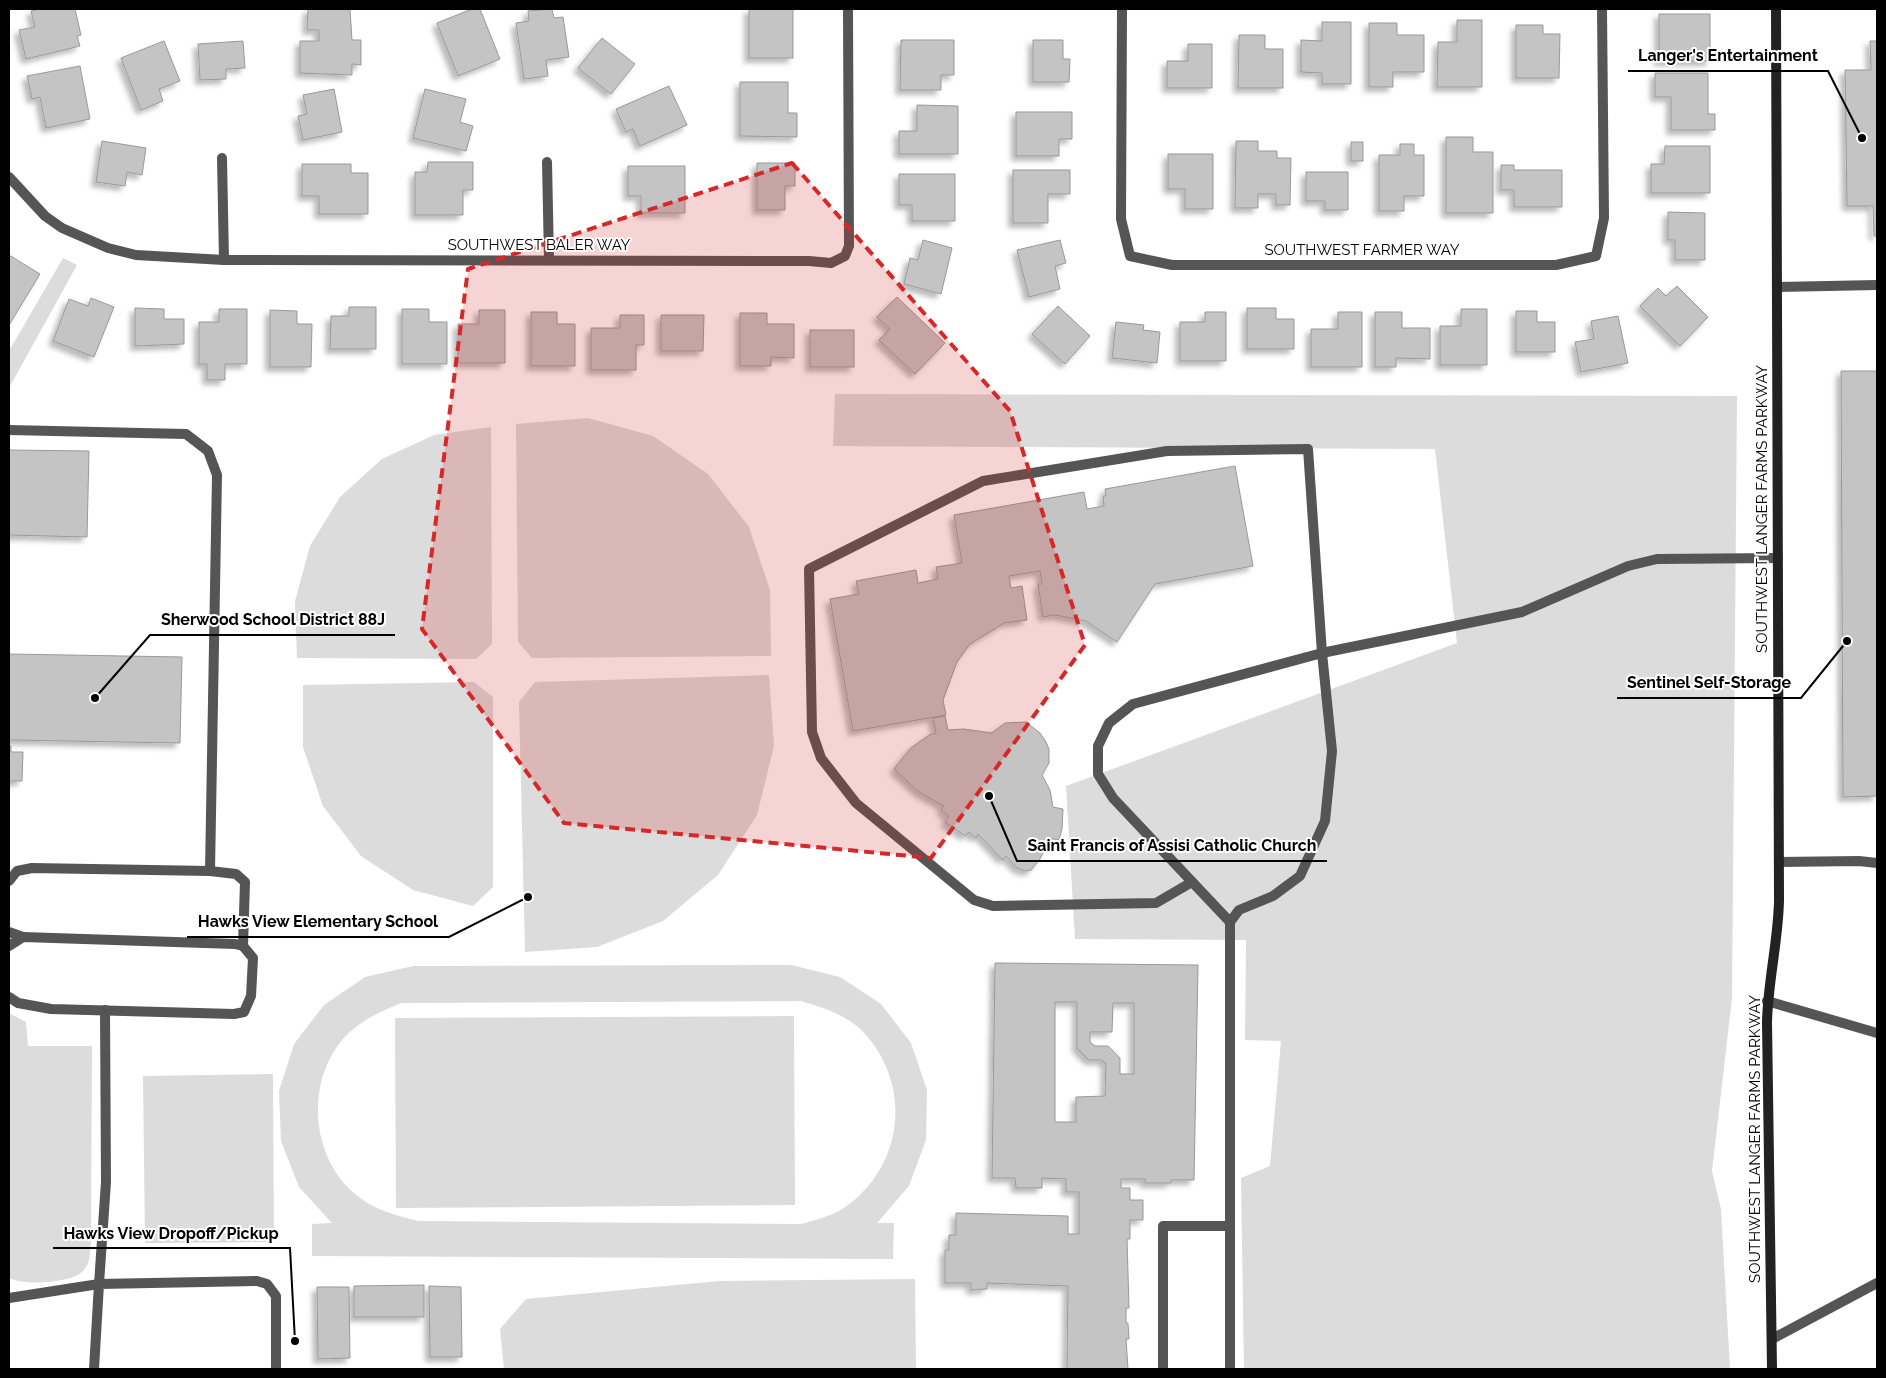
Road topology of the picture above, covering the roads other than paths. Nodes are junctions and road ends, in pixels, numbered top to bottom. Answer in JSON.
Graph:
{"nodes":[{"id":1,"x":848,"y":9,"type":"edge"},
{"id":2,"x":1122,"y":9,"type":"edge"},
{"id":3,"x":1602,"y":9,"type":"edge"},
{"id":4,"x":1776,"y":9,"type":"edge"},
{"id":5,"x":222,"y":158,"type":"dead end"},
{"id":6,"x":547,"y":162,"type":"dead end"},
{"id":7,"x":9,"y":178,"type":"edge"},
{"id":8,"x":549,"y":259,"type":"junction"},
{"id":9,"x":224,"y":260,"type":"junction"},
{"id":10,"x":1877,"y":286,"type":"edge"},
{"id":11,"x":1777,"y":287,"type":"junction"},
{"id":12,"x":9,"y":430,"type":"edge"},
{"id":13,"x":1778,"y":558,"type":"junction"},
{"id":14,"x":1322,"y":653,"type":"junction"},
{"id":15,"x":1779,"y":862,"type":"junction"},
{"id":16,"x":1877,"y":863,"type":"edge"},
{"id":17,"x":210,"y":871,"type":"junction"},
{"id":18,"x":9,"y":881,"type":"edge"},
{"id":19,"x":1192,"y":882,"type":"junction"},
{"id":20,"x":1230,"y":922,"type":"junction"},
{"id":21,"x":9,"y":932,"type":"edge"},
{"id":22,"x":23,"y":937,"type":"junction"},
{"id":23,"x":9,"y":946,"type":"edge"},
{"id":24,"x":243,"y":946,"type":"junction"},
{"id":25,"x":9,"y":997,"type":"edge"},
{"id":26,"x":1767,"y":1001,"type":"junction"},
{"id":27,"x":106,"y":1010,"type":"junction"},
{"id":28,"x":1877,"y":1033,"type":"edge"},
{"id":29,"x":1230,"y":1226,"type":"junction"},
{"id":30,"x":1877,"y":1283,"type":"edge"},
{"id":31,"x":99,"y":1284,"type":"junction"},
{"id":32,"x":9,"y":1298,"type":"edge"},
{"id":33,"x":1772,"y":1340,"type":"junction"},
{"id":34,"x":94,"y":1369,"type":"edge"},
{"id":35,"x":276,"y":1369,"type":"edge"},
{"id":36,"x":1163,"y":1369,"type":"edge"},
{"id":37,"x":1230,"y":1369,"type":"edge"},
{"id":38,"x":1772,"y":1369,"type":"edge"}],
"edges":[{"from":1,"to":8,"type":"street","name":"SOUTHWEST BALER WAY"},
{"from":2,"to":3,"type":"street","name":"SOUTHWEST FARMER WAY"},
{"from":4,"to":11,"type":"main road","name":"SOUTHWEST LANGER FARMS PARKWAY"},
{"from":5,"to":9,"type":"street"},
{"from":6,"to":8,"type":"street"},
{"from":7,"to":9,"type":"street","name":"SOUTHWEST BALER WAY"},
{"from":8,"to":9,"type":"street","name":"SOUTHWEST BALER WAY"},
{"from":10,"to":11,"type":"street"},
{"from":11,"to":13,"type":"main road","name":"SOUTHWEST LANGER FARMS PARKWAY"},
{"from":12,"to":17,"type":"street"},
{"from":13,"to":14,"type":"street"},
{"from":13,"to":15,"type":"main road","name":"SOUTHWEST LANGER FARMS PARKWAY"},
{"from":14,"to":19,"type":"street"},
{"from":14,"to":19,"type":"street"},
{"from":14,"to":20,"type":"street"},
{"from":15,"to":16,"type":"street"},
{"from":15,"to":26,"type":"main road","name":"SOUTHWEST LANGER FARMS PARKWAY"},
{"from":17,"to":18,"type":"street"},
{"from":17,"to":24,"type":"street"},
{"from":19,"to":20,"type":"street"},
{"from":20,"to":29,"type":"street"},
{"from":21,"to":22,"type":"street"},
{"from":22,"to":23,"type":"street"},
{"from":22,"to":24,"type":"street"},
{"from":24,"to":27,"type":"street"},
{"from":25,"to":27,"type":"street"},
{"from":26,"to":28,"type":"street"},
{"from":26,"to":33,"type":"main road","name":"SOUTHWEST LANGER FARMS PARKWAY"},
{"from":27,"to":31,"type":"street"},
{"from":29,"to":36,"type":"street"},
{"from":29,"to":37,"type":"street"},
{"from":30,"to":33,"type":"street"},
{"from":31,"to":32,"type":"street"},
{"from":31,"to":34,"type":"street"},
{"from":31,"to":35,"type":"street"},
{"from":33,"to":38,"type":"main road","name":"SOUTHWEST LANGER FARMS PARKWAY"}]}
